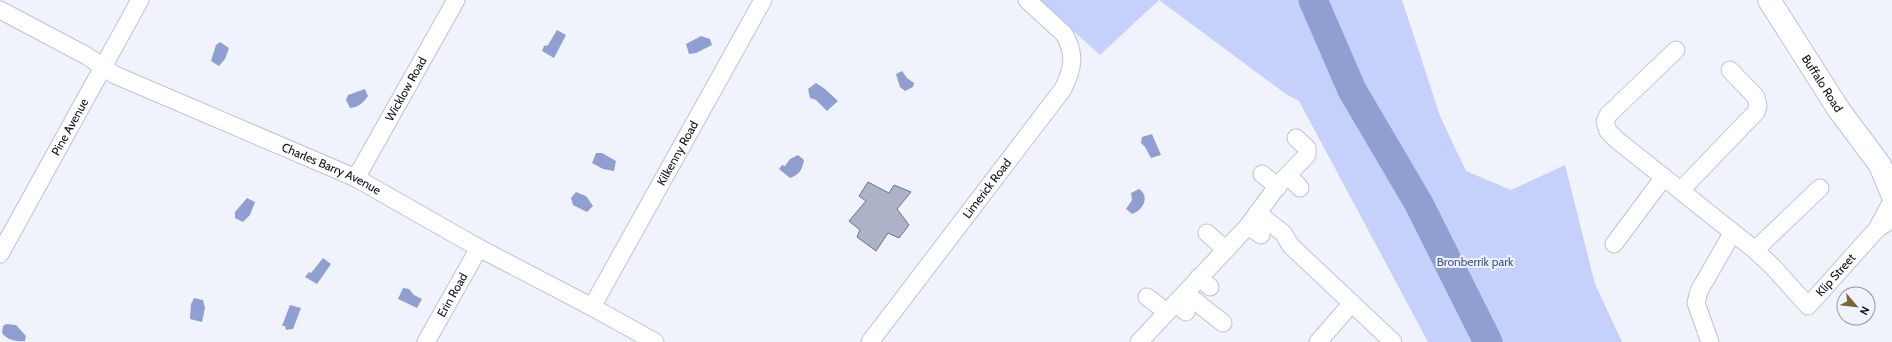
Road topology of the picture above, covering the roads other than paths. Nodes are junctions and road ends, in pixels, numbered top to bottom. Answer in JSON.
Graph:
{"nodes":[{"id":1,"x":140,"y":0,"type":"edge"},
{"id":2,"x":456,"y":0,"type":"edge"},
{"id":3,"x":763,"y":0,"type":"edge"},
{"id":4,"x":1027,"y":0,"type":"edge"},
{"id":5,"x":1769,"y":0,"type":"edge"},
{"id":6,"x":0,"y":10,"type":"edge"},
{"id":7,"x":1676,"y":50,"type":"dead end"},
{"id":8,"x":102,"y":67,"type":"junction"},
{"id":9,"x":1730,"y":70,"type":"dead end"},
{"id":10,"x":1296,"y":138,"type":"dead end"},
{"id":11,"x":1886,"y":169,"type":"edge"},
{"id":12,"x":1262,"y":174,"type":"dead end"},
{"id":13,"x":1664,"y":177,"type":"junction"},
{"id":14,"x":356,"y":178,"type":"junction"},
{"id":15,"x":1283,"y":181,"type":"junction"},
{"id":16,"x":1300,"y":188,"type":"dead end"},
{"id":17,"x":1820,"y":188,"type":"dead end"},
{"id":18,"x":1681,"y":190,"type":"junction"},
{"id":19,"x":1892,"y":194,"type":"edge"},
{"id":20,"x":1892,"y":201,"type":"edge"},
{"id":21,"x":1892,"y":219,"type":"edge"},
{"id":22,"x":1255,"y":225,"type":"junction"},
{"id":23,"x":1877,"y":230,"type":"junction"},
{"id":24,"x":1733,"y":232,"type":"junction"},
{"id":25,"x":1207,"y":233,"type":"dead end"},
{"id":26,"x":1614,"y":244,"type":"dead end"},
{"id":27,"x":479,"y":248,"type":"junction"},
{"id":28,"x":1226,"y":250,"type":"junction"},
{"id":29,"x":1755,"y":250,"type":"junction"},
{"id":30,"x":0,"y":254,"type":"edge"},
{"id":31,"x":1147,"y":297,"type":"dead end"},
{"id":32,"x":1352,"y":303,"type":"junction"},
{"id":33,"x":1179,"y":305,"type":"junction"},
{"id":34,"x":592,"y":307,"type":"junction"},
{"id":35,"x":1223,"y":323,"type":"dead end"},
{"id":36,"x":426,"y":342,"type":"edge"},
{"id":37,"x":655,"y":342,"type":"edge"},
{"id":38,"x":870,"y":342,"type":"edge"},
{"id":39,"x":1139,"y":342,"type":"edge"},
{"id":40,"x":1318,"y":342,"type":"edge"},
{"id":41,"x":1393,"y":342,"type":"edge"},
{"id":42,"x":1710,"y":342,"type":"edge"}],
"edges":[{"from":1,"to":8,"type":"street","name":"Pine Avenue"},
{"from":2,"to":14,"type":"street","name":"Wicklow Road"},
{"from":3,"to":34,"type":"street","name":"Kilkenny Road"},
{"from":4,"to":38,"type":"street","name":"Limerick Road"},
{"from":5,"to":11,"type":"street","name":"Buffalo Road"},
{"from":6,"to":8,"type":"street","name":"Charles Barry Avenue"},
{"from":7,"to":13,"type":"street"},
{"from":8,"to":14,"type":"street","name":"Charles Barry Avenue"},
{"from":8,"to":30,"type":"street","name":"Pine Avenue"},
{"from":9,"to":18,"type":"street"},
{"from":10,"to":15,"type":"street"},
{"from":11,"to":19,"type":"street","name":"Buffalo Road"},
{"from":12,"to":15,"type":"street"},
{"from":13,"to":18,"type":"street"},
{"from":13,"to":26,"type":"street"},
{"from":14,"to":27,"type":"street","name":"Charles Barry Avenue"},
{"from":15,"to":16,"type":"street"},
{"from":15,"to":22,"type":"street"},
{"from":17,"to":29,"type":"street"},
{"from":18,"to":24,"type":"street"},
{"from":20,"to":23,"type":"street","name":"Klip Street"},
{"from":21,"to":23,"type":"street","name":"Klip Street"},
{"from":22,"to":28,"type":"street"},
{"from":22,"to":32,"type":"street"},
{"from":23,"to":29,"type":"street","name":"Klip Street"},
{"from":24,"to":29,"type":"street"},
{"from":24,"to":42,"type":"street"},
{"from":25,"to":28,"type":"street"},
{"from":27,"to":34,"type":"street","name":"Charles Barry Avenue"},
{"from":27,"to":36,"type":"street","name":"Erin Road"},
{"from":28,"to":33,"type":"street"},
{"from":31,"to":33,"type":"street"},
{"from":32,"to":40,"type":"street"},
{"from":32,"to":41,"type":"street"},
{"from":33,"to":35,"type":"street"},
{"from":33,"to":39,"type":"street"},
{"from":34,"to":37,"type":"street","name":"Charles Barry Avenue"}]}
